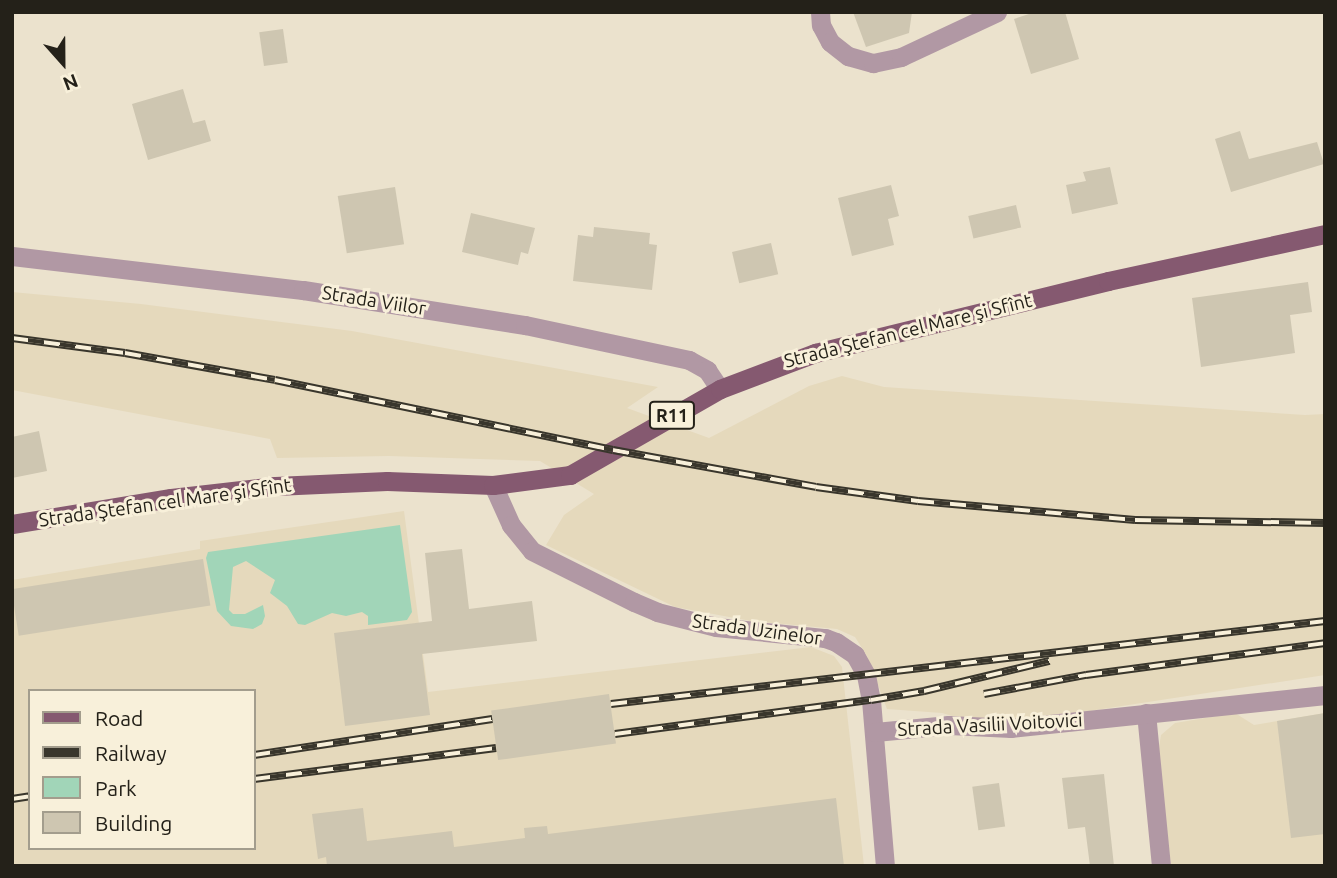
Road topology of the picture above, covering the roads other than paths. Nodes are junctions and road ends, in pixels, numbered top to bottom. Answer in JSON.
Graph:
{"nodes":[{"id":1,"x":820,"y":12,"type":"edge"},
{"id":2,"x":997,"y":12,"type":"edge"},
{"id":3,"x":1325,"y":234,"type":"edge"},
{"id":4,"x":12,"y":256,"type":"edge"},
{"id":5,"x":720,"y":389,"type":"junction"},
{"id":6,"x":493,"y":485,"type":"junction"},
{"id":7,"x":12,"y":524,"type":"edge"},
{"id":8,"x":1325,"y":695,"type":"edge"},
{"id":9,"x":1146,"y":713,"type":"junction"},
{"id":10,"x":875,"y":732,"type":"junction"},
{"id":11,"x":885,"y":866,"type":"edge"},
{"id":12,"x":1161,"y":866,"type":"edge"}],
"edges":[{"from":1,"to":2,"type":"street"},
{"from":3,"to":5,"type":"main road","name":"Strada Ştefan cel Mare şi Sfînt","number":"R11"},
{"from":4,"to":5,"type":"street","name":"Strada Viilor"},
{"from":5,"to":6,"type":"main road","name":"Strada Ştefan cel Mare şi Sfînt","number":"R11"},
{"from":6,"to":7,"type":"main road","name":"Strada Ştefan cel Mare şi Sfînt","number":"R11"},
{"from":6,"to":10,"type":"street","name":"Strada Uzinelor"},
{"from":8,"to":9,"type":"street","name":"Strada Vasilii Voitovici"},
{"from":9,"to":10,"type":"street","name":"Strada Vasilii Voitovici"},
{"from":9,"to":12,"type":"street"},
{"from":10,"to":11,"type":"street","name":"Strada Uzinelor"}]}
